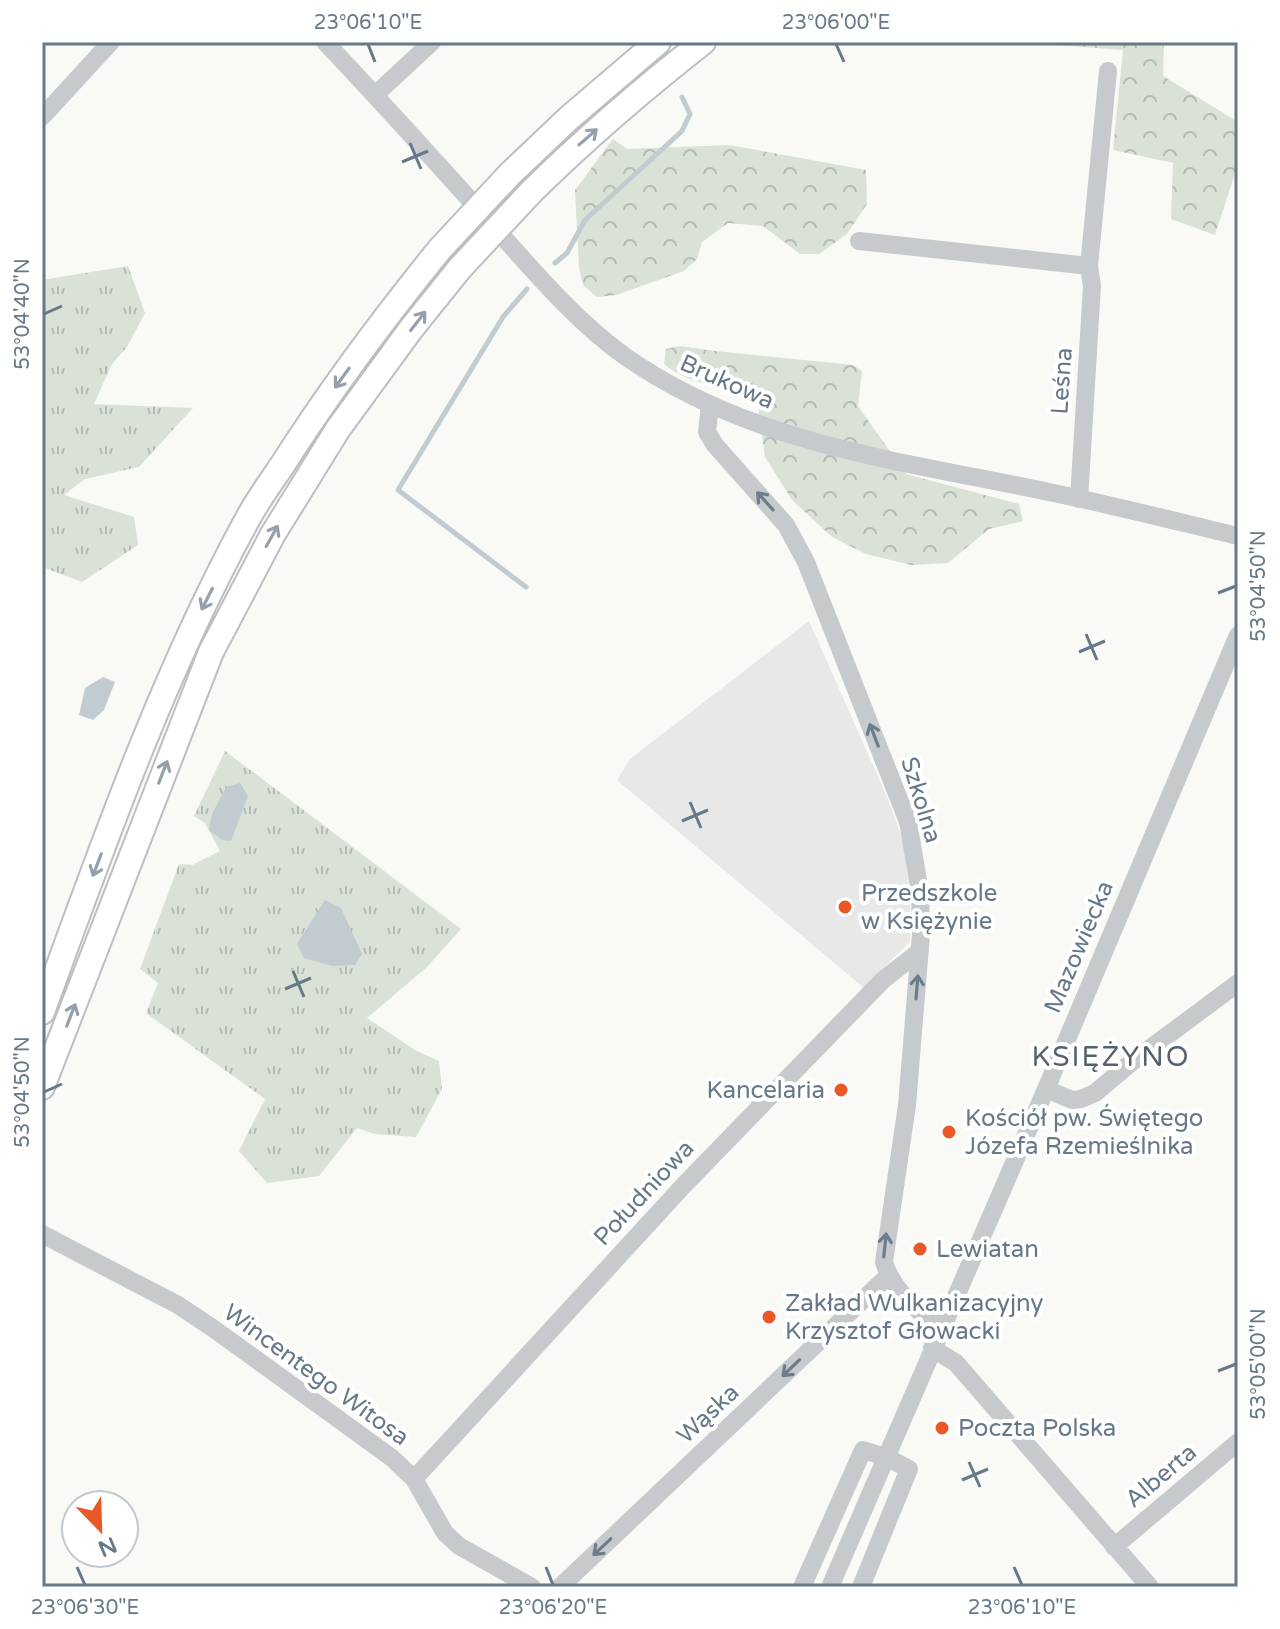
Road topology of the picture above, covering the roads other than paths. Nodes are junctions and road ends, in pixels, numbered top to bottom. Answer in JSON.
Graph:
{"nodes":[{"id":1,"x":111,"y":42,"type":"edge"},
{"id":2,"x":325,"y":42,"type":"edge"},
{"id":3,"x":432,"y":42,"type":"edge"},
{"id":4,"x":658,"y":42,"type":"edge"},
{"id":5,"x":703,"y":42,"type":"edge"},
{"id":6,"x":1108,"y":71,"type":"dead end"},
{"id":7,"x":375,"y":95,"type":"junction"},
{"id":8,"x":42,"y":117,"type":"edge"},
{"id":9,"x":859,"y":241,"type":"dead end"},
{"id":10,"x":1089,"y":266,"type":"junction"},
{"id":11,"x":710,"y":405,"type":"junction"},
{"id":12,"x":1079,"y":499,"type":"junction"},
{"id":13,"x":1238,"y":536,"type":"edge"},
{"id":14,"x":1238,"y":635,"type":"edge"},
{"id":15,"x":920,"y":951,"type":"junction"},
{"id":16,"x":1238,"y":983,"type":"edge"},
{"id":17,"x":42,"y":1012,"type":"edge"},
{"id":18,"x":42,"y":1087,"type":"edge"},
{"id":19,"x":1046,"y":1089,"type":"junction"},
{"id":20,"x":42,"y":1234,"type":"edge"},
{"id":21,"x":888,"y":1276,"type":"junction"},
{"id":22,"x":940,"y":1328,"type":"junction"},
{"id":23,"x":932,"y":1348,"type":"junction"},
{"id":24,"x":1238,"y":1442,"type":"edge"},
{"id":25,"x":886,"y":1457,"type":"junction"},
{"id":26,"x":414,"y":1479,"type":"junction"},
{"id":27,"x":1114,"y":1547,"type":"junction"},
{"id":28,"x":532,"y":1587,"type":"edge"},
{"id":29,"x":560,"y":1587,"type":"edge"},
{"id":30,"x":802,"y":1587,"type":"edge"},
{"id":31,"x":830,"y":1587,"type":"edge"},
{"id":32,"x":861,"y":1587,"type":"edge"},
{"id":33,"x":1150,"y":1587,"type":"edge"}],
"edges":[{"from":1,"to":8,"type":"street"},
{"from":2,"to":7,"type":"street","name":"Brukowa"},
{"from":3,"to":7,"type":"street"},
{"from":4,"to":17,"type":"main road","one_way":true,"bridge":true},
{"from":18,"to":5,"type":"main road","one_way":true,"bridge":true},
{"from":6,"to":10,"type":"street","name":"Leśna"},
{"from":7,"to":11,"type":"street","name":"Brukowa"},
{"from":9,"to":10,"type":"street"},
{"from":10,"to":12,"type":"street","name":"Leśna"},
{"from":11,"to":12,"type":"street","name":"Brukowa"},
{"from":15,"to":11,"type":"street","name":"Szkolna","one_way":true},
{"from":12,"to":13,"type":"street","name":"Brukowa"},
{"from":14,"to":19,"type":"street","name":"Mazowiecka"},
{"from":21,"to":15,"type":"street","name":"Szkolna","one_way":true},
{"from":15,"to":26,"type":"street","name":"Południowa"},
{"from":16,"to":19,"type":"street"},
{"from":19,"to":22,"type":"street","name":"Mazowiecka"},
{"from":20,"to":26,"type":"street","name":"Wincentego Witosa"},
{"from":21,"to":22,"type":"street"},
{"from":21,"to":29,"type":"street","name":"Wąska","one_way":true},
{"from":22,"to":23,"type":"street","name":"Mazowiecka"},
{"from":23,"to":25,"type":"street","name":"Mazowiecka"},
{"from":23,"to":27,"type":"street"},
{"from":24,"to":27,"type":"street","name":"Alberta"},
{"from":25,"to":30,"type":"street"},
{"from":25,"to":31,"type":"street","name":"Mazowiecka"},
{"from":25,"to":32,"type":"street"},
{"from":26,"to":28,"type":"street","name":"Wincentego Witosa"},
{"from":27,"to":33,"type":"street"}]}
